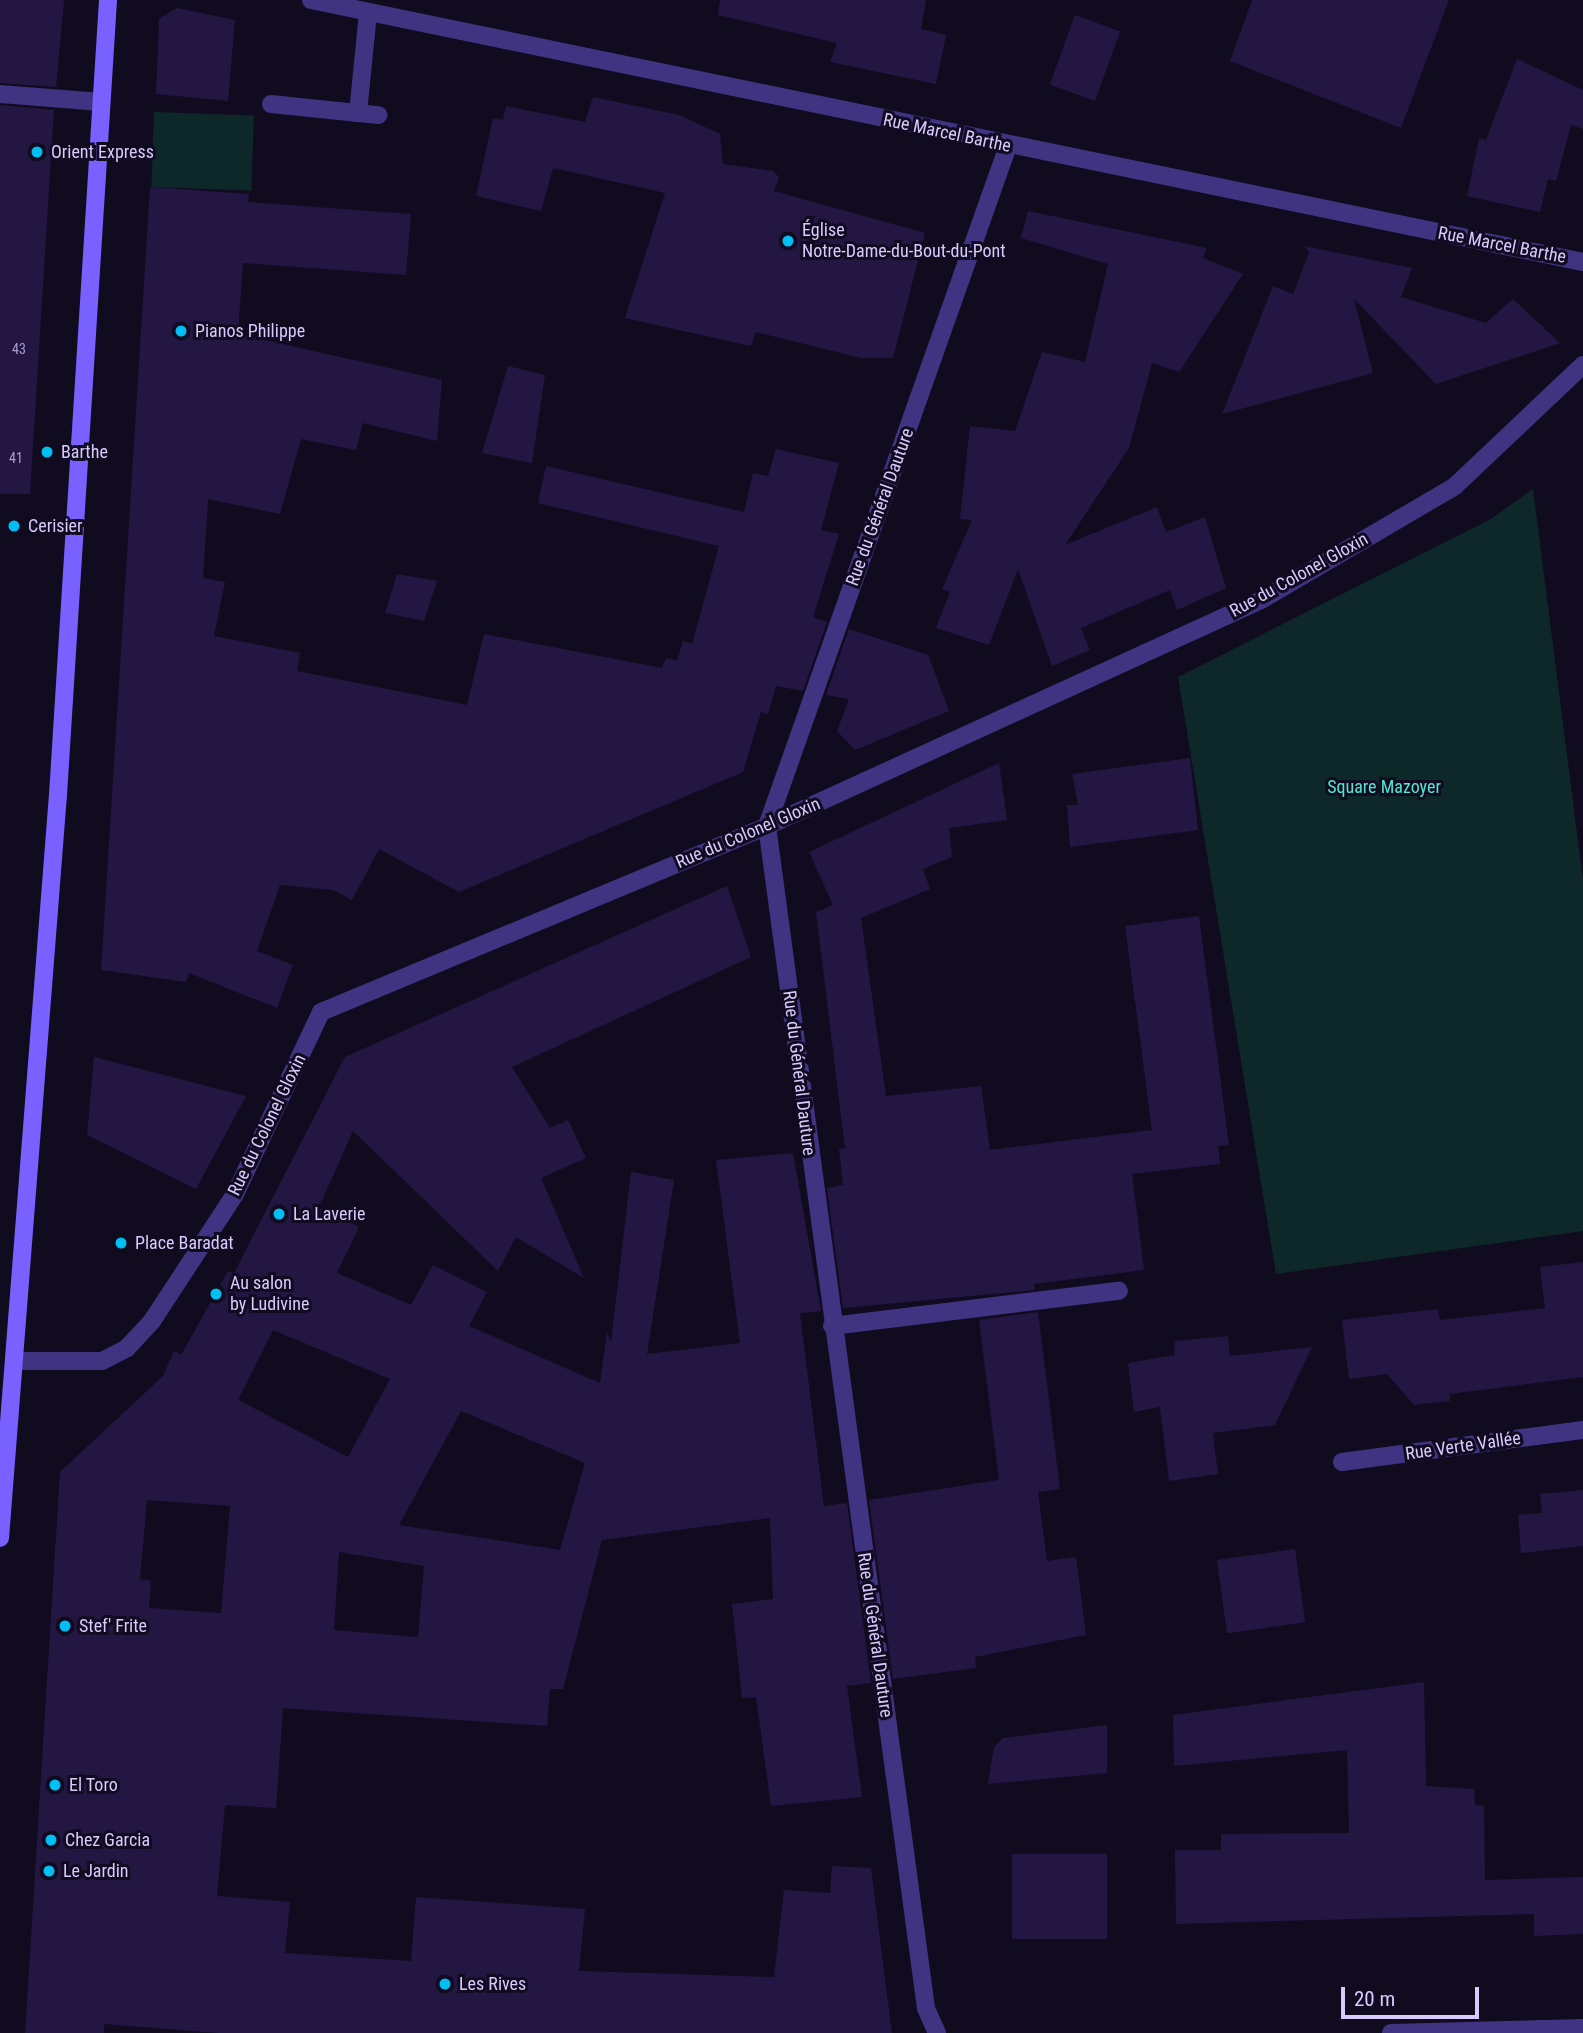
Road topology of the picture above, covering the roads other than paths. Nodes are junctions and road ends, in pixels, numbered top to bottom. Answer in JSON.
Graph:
{"nodes":[{"id":1,"x":108,"y":0,"type":"edge"},
{"id":2,"x":311,"y":0,"type":"edge"},
{"id":3,"x":368,"y":13,"type":"junction"},
{"id":4,"x":0,"y":94,"type":"edge"},
{"id":5,"x":102,"y":103,"type":"junction"},
{"id":6,"x":271,"y":104,"type":"dead end"},
{"id":7,"x":358,"y":113,"type":"junction"},
{"id":8,"x":378,"y":115,"type":"dead end"},
{"id":9,"x":1008,"y":146,"type":"junction"},
{"id":10,"x":1583,"y":262,"type":"edge"},
{"id":11,"x":1583,"y":365,"type":"edge"},
{"id":12,"x":767,"y":826,"type":"junction"},
{"id":13,"x":1119,"y":1292,"type":"dead end"},
{"id":14,"x":832,"y":1325,"type":"junction"},
{"id":15,"x":17,"y":1361,"type":"junction"},
{"id":16,"x":1583,"y":1430,"type":"edge"},
{"id":17,"x":1342,"y":1462,"type":"dead end"},
{"id":18,"x":0,"y":1538,"type":"edge"},
{"id":19,"x":1583,"y":2028,"type":"edge"},
{"id":20,"x":937,"y":2033,"type":"edge"},
{"id":21,"x":1391,"y":2033,"type":"edge"}],
"edges":[{"from":1,"to":5,"type":"main road"},
{"from":2,"to":3,"type":"street","name":"Rue Marcel Barthe"},
{"from":3,"to":7,"type":"street"},
{"from":3,"to":9,"type":"street","name":"Rue Marcel Barthe"},
{"from":4,"to":5,"type":"street"},
{"from":5,"to":15,"type":"main road"},
{"from":6,"to":7,"type":"street"},
{"from":7,"to":8,"type":"street"},
{"from":9,"to":10,"type":"street","name":"Rue Marcel Barthe"},
{"from":9,"to":12,"type":"street","name":"Rue du Général Dauture"},
{"from":11,"to":12,"type":"street","name":"Rue du Colonel Gloxin"},
{"from":12,"to":14,"type":"street","name":"Rue du Général Dauture"},
{"from":12,"to":15,"type":"street","name":"Rue du Colonel Gloxin"},
{"from":13,"to":14,"type":"street"},
{"from":14,"to":20,"type":"street","name":"Rue du Général Dauture"},
{"from":15,"to":18,"type":"main road"},
{"from":16,"to":17,"type":"street","name":"Rue Verte Vallée"},
{"from":19,"to":21,"type":"street"}]}
